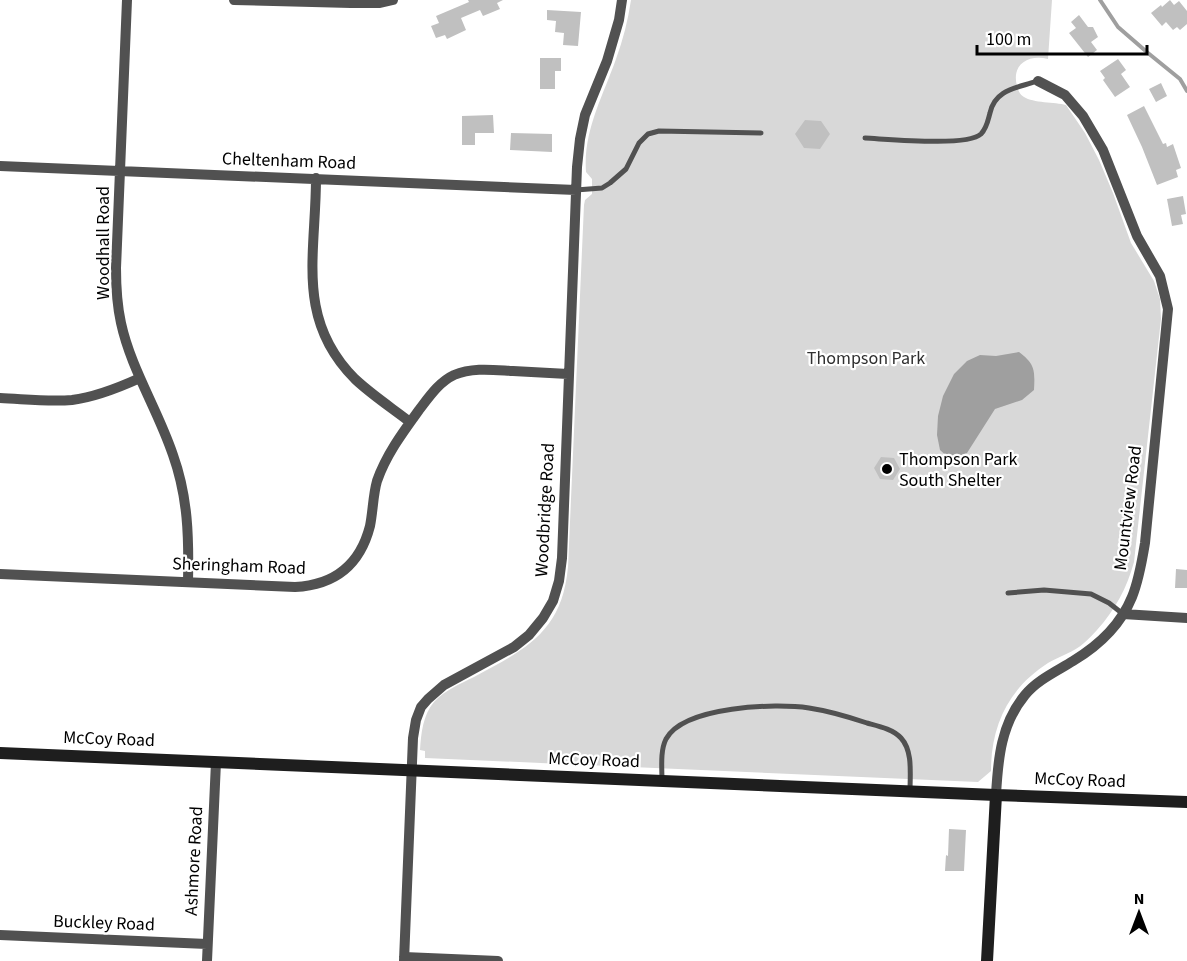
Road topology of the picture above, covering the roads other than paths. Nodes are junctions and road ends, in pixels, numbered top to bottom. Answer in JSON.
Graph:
{"nodes":[{"id":1,"x":127,"y":0,"type":"edge"},
{"id":2,"x":234,"y":0,"type":"edge"},
{"id":3,"x":393,"y":0,"type":"edge"},
{"id":4,"x":622,"y":0,"type":"edge"},
{"id":5,"x":1038,"y":81,"type":"joint"},
{"id":6,"x":761,"y":133,"type":"dead end"},
{"id":7,"x":865,"y":138,"type":"dead end"},
{"id":8,"x":0,"y":166,"type":"edge"},
{"id":9,"x":120,"y":171,"type":"junction"},
{"id":10,"x":316,"y":178,"type":"junction"},
{"id":11,"x":576,"y":189,"type":"junction"},
{"id":12,"x":568,"y":374,"type":"junction"},
{"id":13,"x":140,"y":378,"type":"junction"},
{"id":14,"x":0,"y":398,"type":"edge"},
{"id":15,"x":410,"y":422,"type":"junction"},
{"id":16,"x":0,"y":574,"type":"edge"},
{"id":17,"x":188,"y":582,"type":"junction"},
{"id":18,"x":1008,"y":593,"type":"dead end"},
{"id":19,"x":1123,"y":614,"type":"junction"},
{"id":20,"x":1187,"y":618,"type":"edge"},
{"id":21,"x":0,"y":753,"type":"edge"},
{"id":22,"x":216,"y":762,"type":"junction"},
{"id":23,"x":412,"y":770,"type":"junction"},
{"id":24,"x":662,"y":781,"type":"junction"},
{"id":25,"x":910,"y":791,"type":"junction"},
{"id":26,"x":996,"y":795,"type":"junction"},
{"id":27,"x":1187,"y":802,"type":"edge"},
{"id":28,"x":0,"y":935,"type":"edge"},
{"id":29,"x":207,"y":944,"type":"junction"},
{"id":30,"x":404,"y":959,"type":"edge"},
{"id":31,"x":207,"y":961,"type":"edge"},
{"id":32,"x":498,"y":961,"type":"edge"},
{"id":33,"x":987,"y":961,"type":"edge"}],
"edges":[{"from":1,"to":9,"type":"street","name":"Woodhall Road"},
{"from":2,"to":3,"type":"street"},
{"from":4,"to":11,"type":"street","name":"Woodbridge Road"},
{"from":5,"to":7,"type":"lane"},
{"from":5,"to":19,"type":"street","name":"Mountview Road"},
{"from":6,"to":11,"type":"lane"},
{"from":8,"to":9,"type":"street","name":"Cheltenham Road"},
{"from":9,"to":10,"type":"street","name":"Cheltenham Road"},
{"from":9,"to":13,"type":"street","name":"Woodhall Road"},
{"from":10,"to":11,"type":"street","name":"Cheltenham Road"},
{"from":10,"to":15,"type":"street"},
{"from":11,"to":12,"type":"street","name":"Woodbridge Road"},
{"from":12,"to":15,"type":"street","name":"Sheringham Road"},
{"from":12,"to":23,"type":"street","name":"Woodbridge Road"},
{"from":13,"to":14,"type":"street"},
{"from":13,"to":17,"type":"street","name":"Woodhall Road"},
{"from":15,"to":17,"type":"street","name":"Sheringham Road"},
{"from":16,"to":17,"type":"street","name":"Sheringham Road"},
{"from":18,"to":19,"type":"lane"},
{"from":19,"to":20,"type":"street"},
{"from":19,"to":26,"type":"street","name":"Mountview Road"},
{"from":21,"to":22,"type":"main road","name":"McCoy Road"},
{"from":22,"to":23,"type":"main road","name":"McCoy Road"},
{"from":22,"to":29,"type":"street","name":"Ashmore Road"},
{"from":23,"to":24,"type":"main road","name":"McCoy Road"},
{"from":23,"to":30,"type":"street","name":"Woodbridge Road"},
{"from":24,"to":25,"type":"main road","name":"McCoy Road"},
{"from":24,"to":25,"type":"lane"},
{"from":25,"to":26,"type":"main road","name":"McCoy Road"},
{"from":26,"to":27,"type":"main road","name":"McCoy Road"},
{"from":26,"to":33,"type":"main road","name":"Mountview Road"},
{"from":28,"to":29,"type":"street","name":"Buckley Road"},
{"from":29,"to":31,"type":"street","name":"Ashmore Road"},
{"from":30,"to":32,"type":"street"}]}
